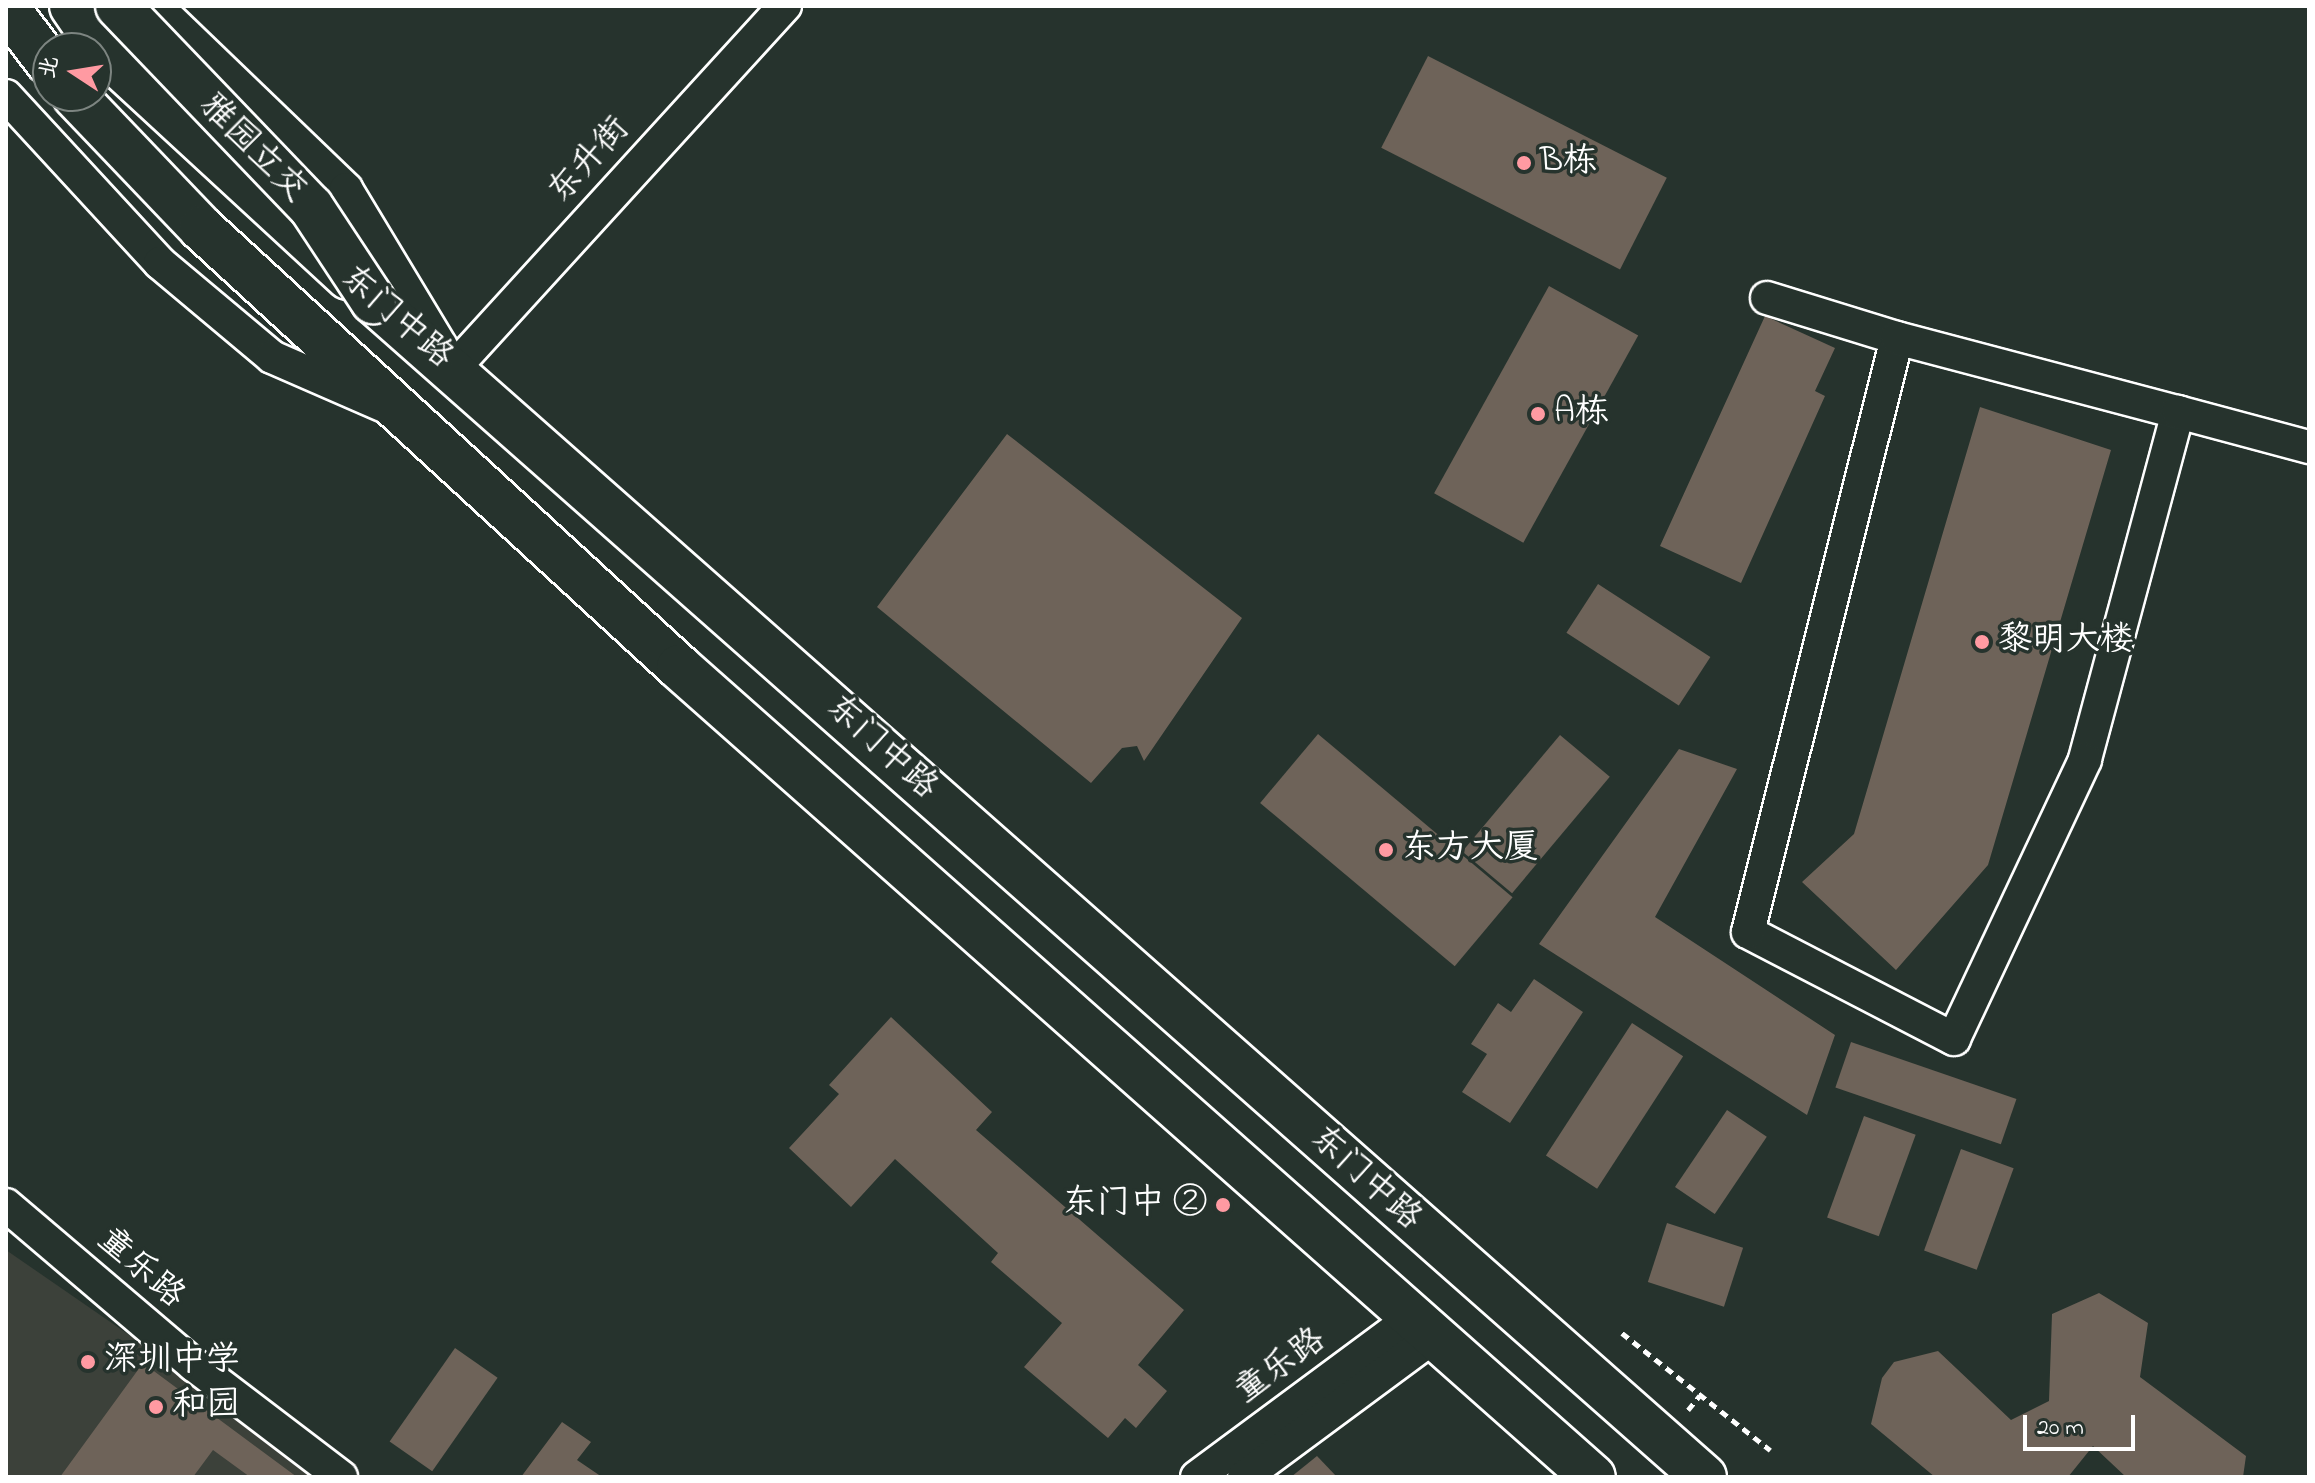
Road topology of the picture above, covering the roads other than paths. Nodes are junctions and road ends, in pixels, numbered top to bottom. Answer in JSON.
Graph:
{"nodes":[{"id":1,"x":72,"y":6,"type":"edge"},
{"id":2,"x":118,"y":6,"type":"edge"},
{"id":3,"x":156,"y":6,"type":"edge"},
{"id":4,"x":785,"y":6,"type":"edge"},
{"id":5,"x":6,"y":7,"type":"edge"},
{"id":6,"x":32,"y":41,"type":"edge"},
{"id":7,"x":6,"y":96,"type":"edge"},
{"id":8,"x":90,"y":112,"type":"edge"},
{"id":9,"x":1767,"y":298,"type":"dead end"},
{"id":10,"x":373,"y":301,"type":"junction"},
{"id":11,"x":1897,"y":338,"type":"junction"},
{"id":12,"x":454,"y":368,"type":"junction"},
{"id":13,"x":2178,"y":412,"type":"junction"},
{"id":14,"x":403,"y":414,"type":"junction"},
{"id":15,"x":2309,"y":447,"type":"edge"},
{"id":16,"x":6,"y":1205,"type":"edge"},
{"id":17,"x":1422,"y":1327,"type":"junction"},
{"id":18,"x":341,"y":1477,"type":"edge"},
{"id":19,"x":1197,"y":1477,"type":"edge"},
{"id":20,"x":1244,"y":1477,"type":"edge"},
{"id":21,"x":1593,"y":1477,"type":"edge"},
{"id":22,"x":1704,"y":1477,"type":"edge"}],
"edges":[{"from":1,"to":10,"type":"main road","name":"东门中路"},
{"from":2,"to":10,"type":"main road","name":"雅园立交","bridge":true},
{"from":3,"to":12,"type":"street"},
{"from":4,"to":12,"type":"street","name":"东升街"},
{"from":5,"to":6,"type":"main road"},
{"from":7,"to":14,"type":"street"},
{"from":8,"to":14,"type":"main road","name":"东门中路"},
{"from":9,"to":11,"type":"street"},
{"from":10,"to":12,"type":"main road","name":"东门中路"},
{"from":11,"to":13,"type":"street"},
{"from":11,"to":13,"type":"street"},
{"from":12,"to":22,"type":"main road","name":"东门中路"},
{"from":13,"to":15,"type":"street"},
{"from":14,"to":17,"type":"main road","name":"东门中路"},
{"from":16,"to":18,"type":"street","name":"童乐路"},
{"from":17,"to":19,"type":"street","name":"童乐路"},
{"from":17,"to":20,"type":"street","name":"童乐路"},
{"from":17,"to":21,"type":"main road","name":"东门中路"}]}
